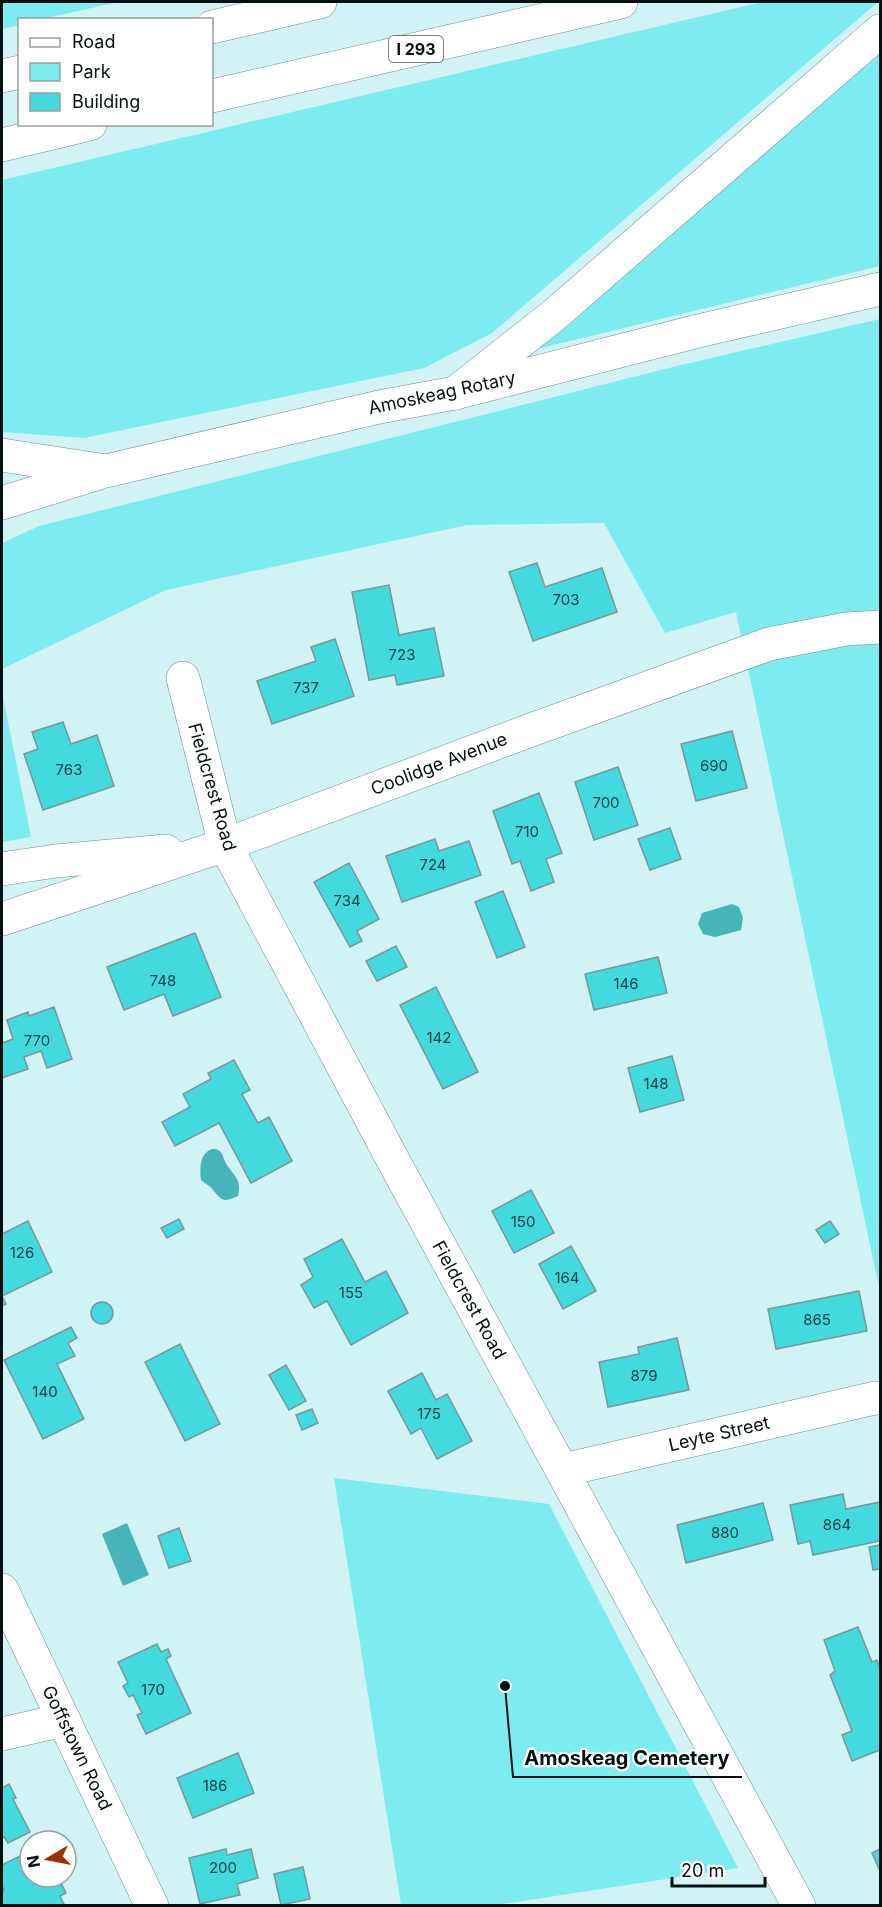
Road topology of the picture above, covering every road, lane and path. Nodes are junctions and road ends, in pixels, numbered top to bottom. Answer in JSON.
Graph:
{"nodes":[{"id":1,"x":320,"y":2,"type":"edge"},
{"id":2,"x":621,"y":2,"type":"edge"},
{"id":3,"x":213,"y":27,"type":"edge"},
{"id":4,"x":880,"y":31,"type":"edge"},
{"id":5,"x":18,"y":72,"type":"edge"},
{"id":6,"x":2,"y":76,"type":"edge"},
{"id":7,"x":213,"y":96,"type":"edge"},
{"id":8,"x":82,"y":126,"type":"edge"},
{"id":9,"x":2,"y":145,"type":"edge"},
{"id":10,"x":880,"y":289,"type":"edge"},
{"id":11,"x":454,"y":393,"type":"junction"},
{"id":12,"x":2,"y":454,"type":"edge"},
{"id":13,"x":106,"y":471,"type":"junction"},
{"id":14,"x":2,"y":503,"type":"edge"},
{"id":15,"x":880,"y":627,"type":"edge"},
{"id":16,"x":183,"y":678,"type":"dead end"},
{"id":17,"x":225,"y":845,"type":"junction"},
{"id":18,"x":2,"y":869,"type":"edge"},
{"id":19,"x":2,"y":919,"type":"edge"},
{"id":20,"x":875,"y":1398,"type":"dead end"},
{"id":21,"x":562,"y":1470,"type":"junction"},
{"id":22,"x":2,"y":1590,"type":"edge"},
{"id":23,"x":64,"y":1720,"type":"junction"},
{"id":24,"x":2,"y":1734,"type":"edge"},
{"id":25,"x":152,"y":1905,"type":"edge"},
{"id":26,"x":799,"y":1905,"type":"edge"}],
"edges":[{"from":1,"to":3,"type":"main road"},
{"from":2,"to":7,"type":"main road","number":"I 293"},
{"from":4,"to":11,"type":"main road"},
{"from":5,"to":6,"type":"main road"},
{"from":8,"to":9,"type":"main road"},
{"from":10,"to":11,"type":"main road","name":"Amoskeag Rotary"},
{"from":11,"to":13,"type":"main road","name":"Amoskeag Rotary"},
{"from":12,"to":13,"type":"main road","name":"Amoskeag Rotary"},
{"from":13,"to":14,"type":"main road"},
{"from":15,"to":17,"type":"main road","name":"Coolidge Avenue"},
{"from":16,"to":17,"type":"main road","name":"Fieldcrest Road"},
{"from":17,"to":18,"type":"main road"},
{"from":17,"to":19,"type":"main road","name":"Coolidge Avenue"},
{"from":17,"to":21,"type":"main road","name":"Fieldcrest Road"},
{"from":20,"to":21,"type":"main road","name":"Leyte Street"},
{"from":21,"to":26,"type":"main road","name":"Fieldcrest Road"},
{"from":22,"to":23,"type":"main road","name":"Goffstown Road"},
{"from":23,"to":24,"type":"main road"},
{"from":23,"to":25,"type":"main road","name":"Goffstown Road"}]}
